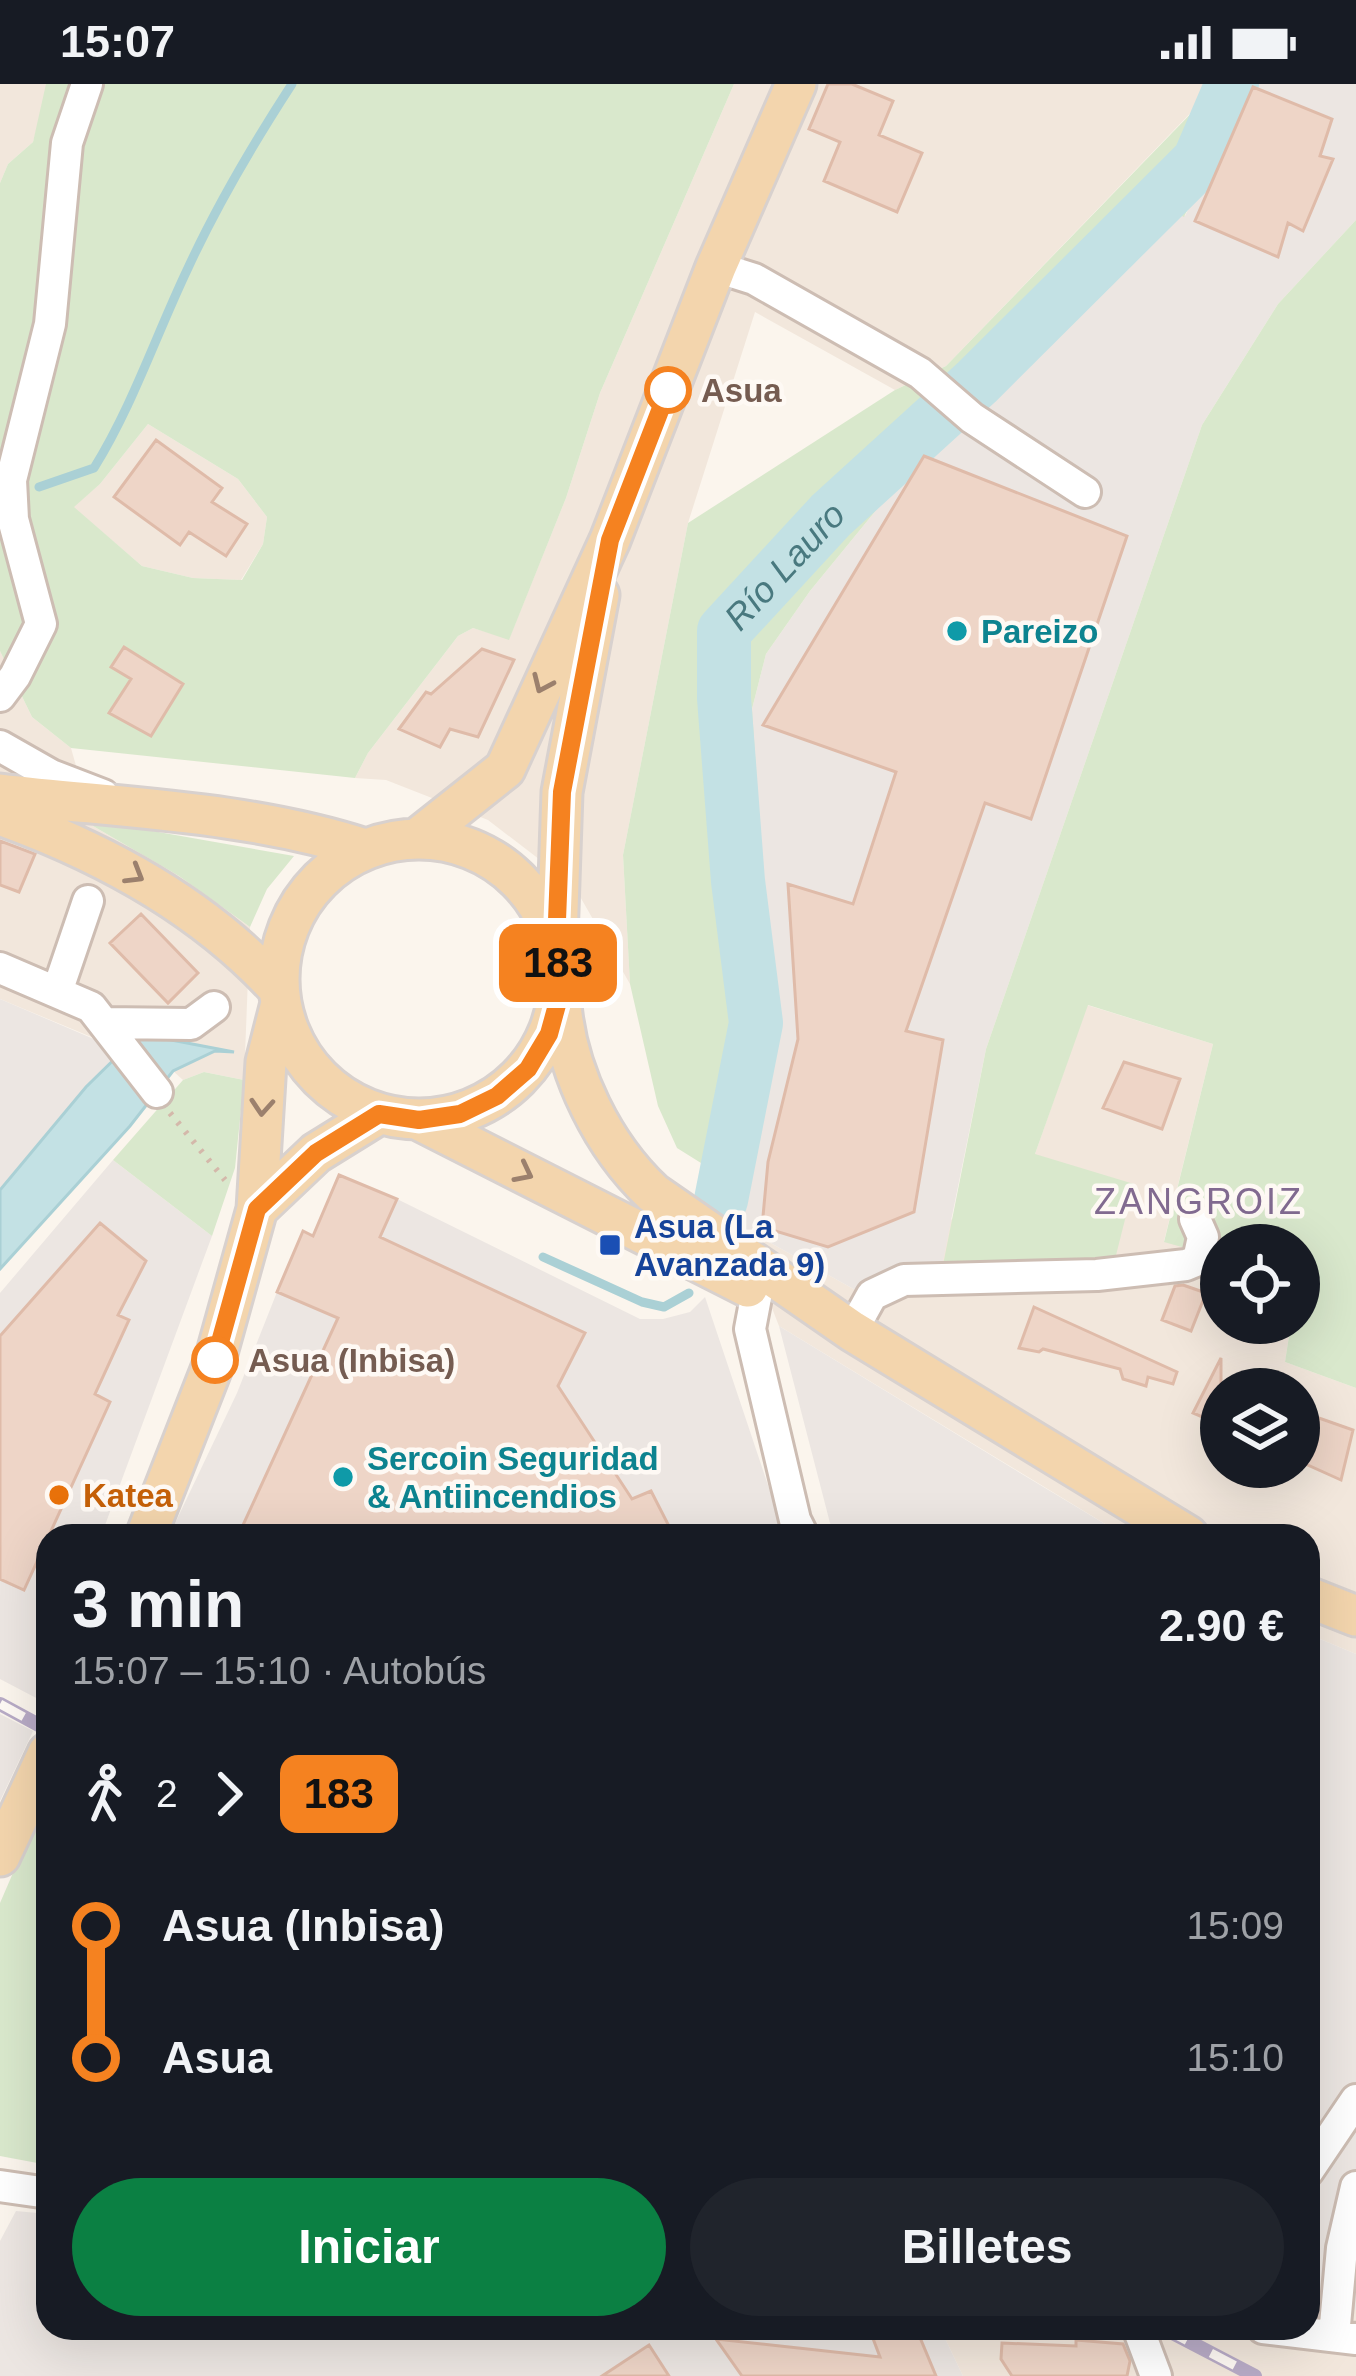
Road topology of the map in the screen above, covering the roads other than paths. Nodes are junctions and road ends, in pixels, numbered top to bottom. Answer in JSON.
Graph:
{"nodes":[{"id":1,"x":87,"y":84,"type":"edge"},
{"id":2,"x":796,"y":84,"type":"edge"},
{"id":3,"x":716,"y":267,"type":"junction"},
{"id":4,"x":1085,"y":492,"type":"dead end"},
{"id":5,"x":610,"y":540,"type":"junction"},
{"id":6,"x":0,"y":696,"type":"edge"},
{"id":7,"x":0,"y":746,"type":"edge"},
{"id":8,"x":131,"y":806,"type":"junction"},
{"id":9,"x":7,"y":809,"type":"edge"},
{"id":10,"x":418,"y":838,"type":"junction"},
{"id":11,"x":365,"y":849,"type":"junction"},
{"id":12,"x":88,"y":901,"type":"dead end"},
{"id":13,"x":556,"y":946,"type":"junction"},
{"id":14,"x":0,"y":968,"type":"edge"},
{"id":15,"x":57,"y":992,"type":"junction"},
{"id":16,"x":560,"y":994,"type":"junction"},
{"id":17,"x":279,"y":997,"type":"junction"},
{"id":18,"x":214,"y":1007,"type":"dead end"},
{"id":19,"x":104,"y":1023,"type":"junction"},
{"id":20,"x":157,"y":1092,"type":"road end"},
{"id":21,"x":379,"y":1114,"type":"junction"},
{"id":22,"x":419,"y":1120,"type":"junction"},
{"id":23,"x":257,"y":1209,"type":"junction"},
{"id":24,"x":1195,"y":1219,"type":"dead end"},
{"id":25,"x":758,"y":1292,"type":"junction"},
{"id":26,"x":852,"y":1331,"type":"junction"},
{"id":27,"x":151,"y":1524,"type":"edge"},
{"id":28,"x":797,"y":1524,"type":"edge"},
{"id":29,"x":1168,"y":1524,"type":"edge"},
{"id":30,"x":1320,"y":1602,"type":"edge"},
{"id":31,"x":1356,"y":1616,"type":"edge"},
{"id":32,"x":36,"y":1779,"type":"edge"},
{"id":33,"x":0,"y":1856,"type":"edge"},
{"id":34,"x":1356,"y":2100,"type":"edge"},
{"id":35,"x":1320,"y":2153,"type":"edge"},
{"id":36,"x":1356,"y":2187,"type":"edge"},
{"id":37,"x":4,"y":2188,"type":"edge"},
{"id":38,"x":36,"y":2192,"type":"edge"},
{"id":39,"x":1345,"y":2337,"type":"edge"},
{"id":40,"x":1142,"y":2340,"type":"edge"},
{"id":41,"x":1156,"y":2376,"type":"edge"}],
"edges":[{"from":1,"to":6,"type":"street"},
{"from":2,"to":3,"type":"main road"},
{"from":3,"to":4,"type":"street"},
{"from":3,"to":5,"type":"main road"},
{"from":5,"to":10,"type":"main road","one_way":true},
{"from":5,"to":13,"type":"main road"},
{"from":7,"to":8,"type":"street"},
{"from":8,"to":9,"type":"main road"},
{"from":8,"to":11,"type":"main road"},
{"from":9,"to":17,"type":"main road","one_way":true},
{"from":10,"to":11,"type":"main road"},
{"from":10,"to":13,"type":"main road"},
{"from":11,"to":17,"type":"main road"},
{"from":12,"to":15,"type":"street"},
{"from":13,"to":16,"type":"main road"},
{"from":14,"to":15,"type":"street"},
{"from":15,"to":19,"type":"street"},
{"from":16,"to":22,"type":"main road"},
{"from":16,"to":26,"type":"main road"},
{"from":17,"to":21,"type":"main road"},
{"from":17,"to":23,"type":"main road","one_way":true},
{"from":18,"to":19,"type":"street"},
{"from":19,"to":20,"type":"street"},
{"from":21,"to":22,"type":"main road"},
{"from":21,"to":23,"type":"main road"},
{"from":22,"to":25,"type":"main road","one_way":true},
{"from":23,"to":27,"type":"main road"},
{"from":24,"to":26,"type":"street"},
{"from":25,"to":26,"type":"main road"},
{"from":25,"to":28,"type":"street"},
{"from":26,"to":29,"type":"main road"},
{"from":30,"to":31,"type":"main road"},
{"from":32,"to":33,"type":"main road"},
{"from":34,"to":35,"type":"street"},
{"from":36,"to":39,"type":"street"},
{"from":37,"to":38,"type":"street"},
{"from":40,"to":41,"type":"street"}]}
